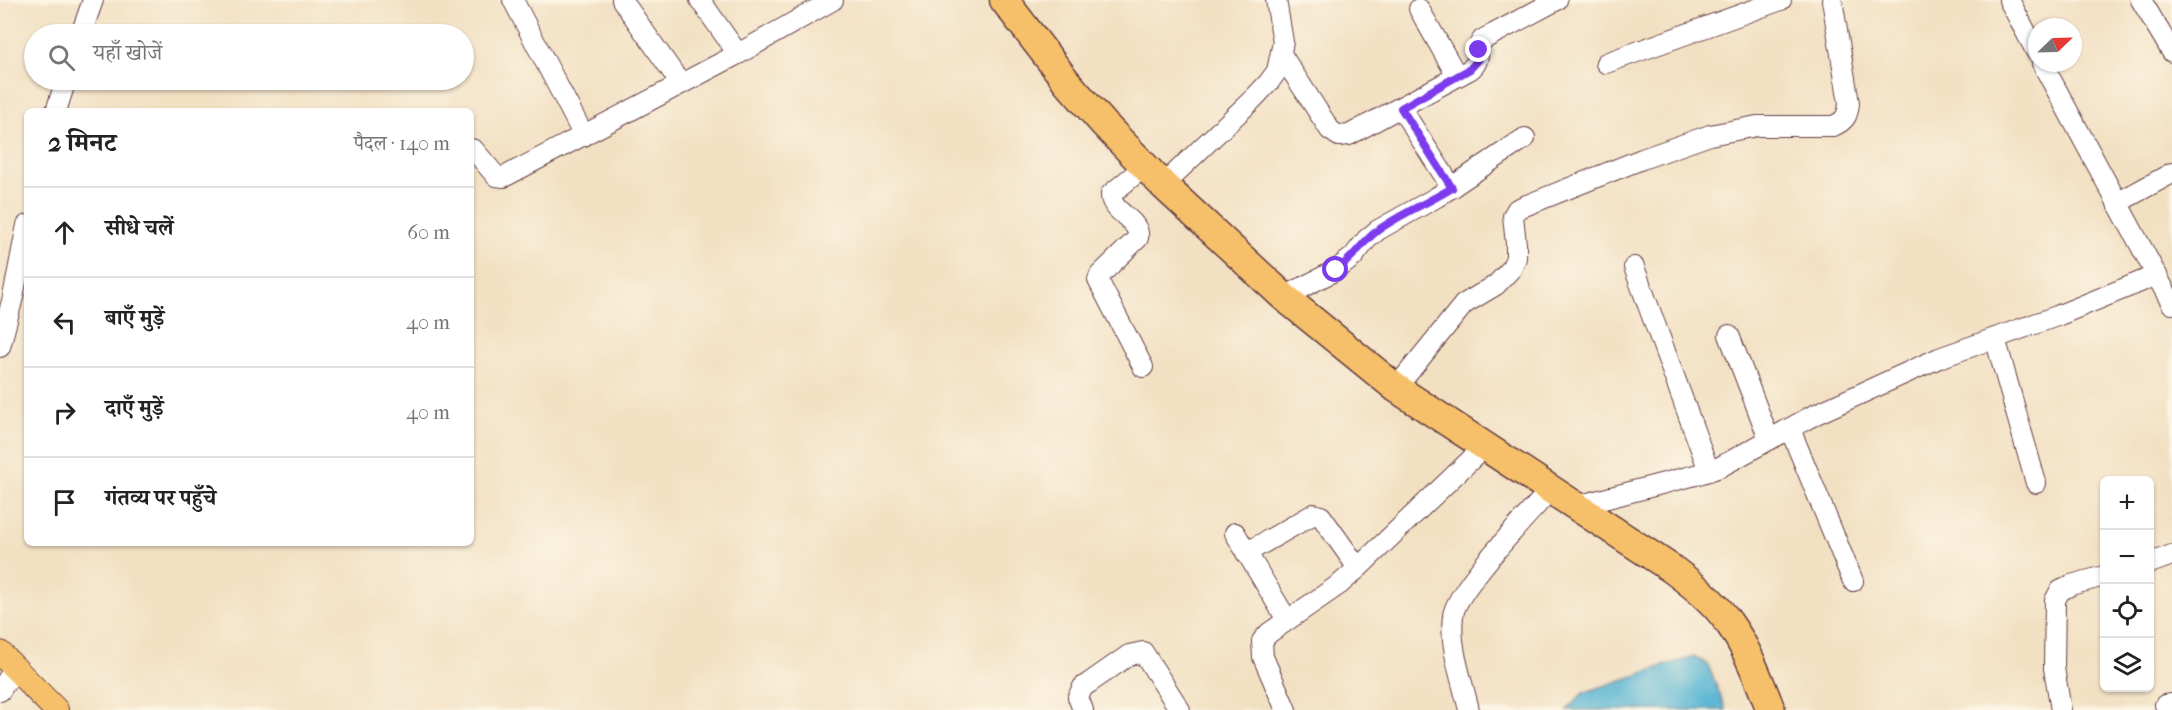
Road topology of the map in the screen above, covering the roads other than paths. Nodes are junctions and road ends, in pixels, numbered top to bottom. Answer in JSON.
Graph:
{"nodes":[{"id":1,"x":93,"y":0,"type":"edge"},
{"id":2,"x":513,"y":0,"type":"edge"},
{"id":3,"x":622,"y":0,"type":"edge"},
{"id":4,"x":700,"y":0,"type":"edge"},
{"id":5,"x":833,"y":0,"type":"edge"},
{"id":6,"x":1004,"y":0,"type":"edge"},
{"id":7,"x":1276,"y":0,"type":"edge"},
{"id":8,"x":1557,"y":0,"type":"edge"},
{"id":9,"x":1781,"y":0,"type":"edge"},
{"id":10,"x":1832,"y":0,"type":"edge"},
{"id":11,"x":2009,"y":0,"type":"edge"},
{"id":12,"x":2141,"y":0,"type":"edge"},
{"id":13,"x":1419,"y":9,"type":"dead end"},
{"id":14,"x":85,"y":24,"type":"edge"},
{"id":15,"x":2028,"y":36,"type":"edge"},
{"id":16,"x":2172,"y":52,"type":"edge"},
{"id":17,"x":738,"y":54,"type":"junction"},
{"id":18,"x":1281,"y":54,"type":"junction"},
{"id":19,"x":1606,"y":63,"type":"dead end"},
{"id":20,"x":2048,"y":72,"type":"edge"},
{"id":21,"x":1457,"y":76,"type":"junction"},
{"id":22,"x":681,"y":84,"type":"junction"},
{"id":23,"x":63,"y":90,"type":"edge"},
{"id":24,"x":57,"y":108,"type":"edge"},
{"id":25,"x":1401,"y":108,"type":"junction"},
{"id":26,"x":584,"y":136,"type":"junction"},
{"id":27,"x":1525,"y":138,"type":"dead end"},
{"id":28,"x":474,"y":150,"type":"edge"},
{"id":29,"x":2172,"y":173,"type":"edge"},
{"id":30,"x":1154,"y":175,"type":"junction"},
{"id":31,"x":1452,"y":188,"type":"junction"},
{"id":32,"x":2117,"y":203,"type":"junction"},
{"id":33,"x":24,"y":240,"type":"edge"},
{"id":34,"x":1634,"y":267,"type":"dead end"},
{"id":35,"x":2157,"y":275,"type":"junction"},
{"id":36,"x":1284,"y":297,"type":"junction"},
{"id":37,"x":2172,"y":304,"type":"edge"},
{"id":38,"x":1728,"y":335,"type":"dead end"},
{"id":39,"x":1995,"y":338,"type":"junction"},
{"id":40,"x":0,"y":347,"type":"edge"},
{"id":41,"x":1143,"y":367,"type":"dead end"},
{"id":42,"x":1396,"y":388,"type":"junction"},
{"id":43,"x":1790,"y":429,"type":"junction"},
{"id":44,"x":1770,"y":440,"type":"junction"},
{"id":45,"x":1484,"y":447,"type":"junction"},
{"id":46,"x":1709,"y":471,"type":"junction"},
{"id":47,"x":2036,"y":483,"type":"dead end"},
{"id":48,"x":1550,"y":490,"type":"junction"},
{"id":49,"x":1577,"y":506,"type":"junction"},
{"id":50,"x":1235,"y":533,"type":"dead end"},
{"id":51,"x":1246,"y":553,"type":"junction"},
{"id":52,"x":2172,"y":555,"type":"edge"},
{"id":53,"x":2154,"y":562,"type":"edge"},
{"id":54,"x":1359,"y":568,"type":"junction"},
{"id":55,"x":2100,"y":577,"type":"edge"},
{"id":56,"x":1853,"y":581,"type":"dead end"},
{"id":57,"x":1287,"y":620,"type":"junction"},
{"id":58,"x":8,"y":660,"type":"edge"},
{"id":59,"x":0,"y":691,"type":"edge"},
{"id":60,"x":56,"y":710,"type":"edge"},
{"id":61,"x":1083,"y":710,"type":"edge"},
{"id":62,"x":1180,"y":710,"type":"edge"},
{"id":63,"x":1286,"y":710,"type":"edge"},
{"id":64,"x":1469,"y":710,"type":"edge"},
{"id":65,"x":1771,"y":710,"type":"edge"},
{"id":66,"x":2061,"y":710,"type":"edge"}],
"edges":[{"from":1,"to":14,"type":"street"},
{"from":2,"to":26,"type":"street"},
{"from":3,"to":22,"type":"street"},
{"from":4,"to":17,"type":"street"},
{"from":5,"to":17,"type":"street"},
{"from":6,"to":30,"type":"highway"},
{"from":7,"to":18,"type":"street"},
{"from":8,"to":21,"type":"street"},
{"from":9,"to":19,"type":"street"},
{"from":10,"to":42,"type":"street"},
{"from":11,"to":15,"type":"street"},
{"from":12,"to":16,"type":"street"},
{"from":13,"to":21,"type":"street"},
{"from":17,"to":22,"type":"street"},
{"from":18,"to":25,"type":"street"},
{"from":18,"to":30,"type":"street"},
{"from":20,"to":32,"type":"street"},
{"from":21,"to":25,"type":"street"},
{"from":22,"to":26,"type":"street"},
{"from":23,"to":24,"type":"street"},
{"from":25,"to":31,"type":"street"},
{"from":26,"to":28,"type":"street"},
{"from":27,"to":31,"type":"street"},
{"from":29,"to":32,"type":"street"},
{"from":30,"to":36,"type":"highway"},
{"from":30,"to":41,"type":"street"},
{"from":31,"to":36,"type":"street"},
{"from":32,"to":35,"type":"street"},
{"from":33,"to":40,"type":"street"},
{"from":34,"to":46,"type":"street"},
{"from":35,"to":37,"type":"street"},
{"from":35,"to":39,"type":"street"},
{"from":36,"to":42,"type":"highway"},
{"from":38,"to":44,"type":"street"},
{"from":39,"to":43,"type":"street"},
{"from":39,"to":47,"type":"street"},
{"from":42,"to":45,"type":"highway"},
{"from":43,"to":44,"type":"street"},
{"from":43,"to":56,"type":"street"},
{"from":44,"to":46,"type":"street"},
{"from":45,"to":48,"type":"highway"},
{"from":45,"to":54,"type":"street"},
{"from":46,"to":49,"type":"street"},
{"from":48,"to":49,"type":"highway"},
{"from":48,"to":64,"type":"street"},
{"from":49,"to":65,"type":"highway"},
{"from":50,"to":51,"type":"street"},
{"from":51,"to":54,"type":"street"},
{"from":51,"to":57,"type":"street"},
{"from":52,"to":53,"type":"street"},
{"from":54,"to":57,"type":"street"},
{"from":55,"to":66,"type":"street"},
{"from":57,"to":63,"type":"street"},
{"from":58,"to":59,"type":"street"},
{"from":58,"to":60,"type":"main road"},
{"from":61,"to":62,"type":"street"}]}
